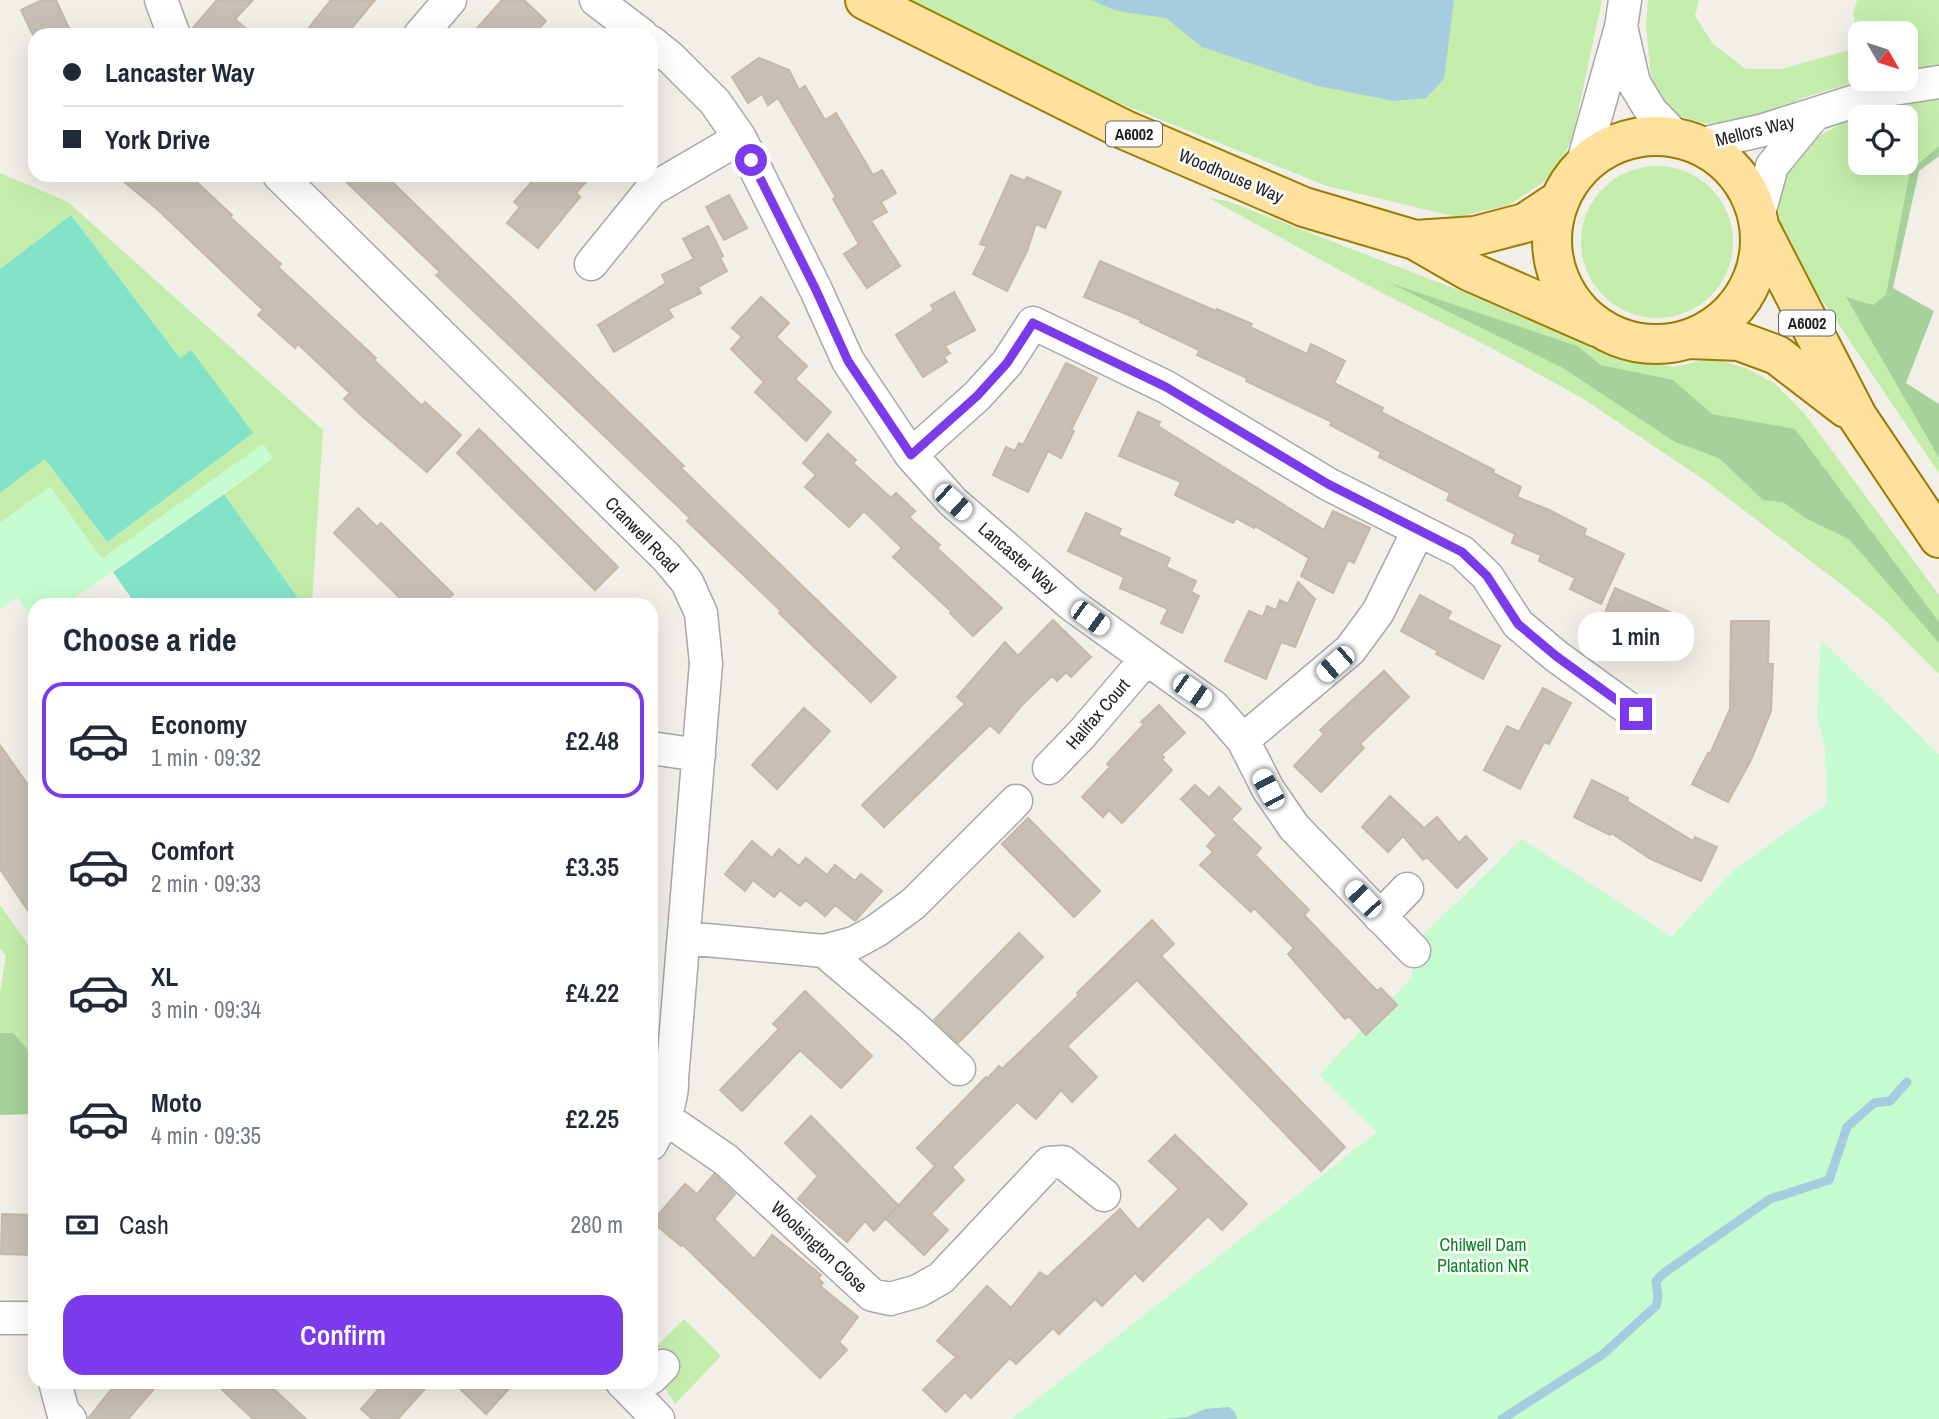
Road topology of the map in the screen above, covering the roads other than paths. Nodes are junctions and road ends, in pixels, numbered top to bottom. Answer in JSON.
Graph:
{"nodes":[{"id":1,"x":161,"y":0,"type":"edge"},
{"id":2,"x":450,"y":0,"type":"edge"},
{"id":3,"x":596,"y":0,"type":"edge"},
{"id":4,"x":865,"y":0,"type":"edge"},
{"id":5,"x":1623,"y":13,"type":"edge"},
{"id":6,"x":171,"y":28,"type":"edge"},
{"id":7,"x":426,"y":28,"type":"edge"},
{"id":8,"x":633,"y":28,"type":"edge"},
{"id":9,"x":658,"y":48,"type":"edge"},
{"id":10,"x":1939,"y":82,"type":"edge"},
{"id":11,"x":1813,"y":116,"type":"junction"},
{"id":12,"x":740,"y":138,"type":"junction"},
{"id":13,"x":1686,"y":141,"type":"junction"},
{"id":14,"x":1581,"y":169,"type":"junction"},
{"id":15,"x":286,"y":182,"type":"edge"},
{"id":16,"x":1558,"y":201,"type":"junction"},
{"id":17,"x":1759,"y":223,"type":"junction"},
{"id":18,"x":1415,"y":240,"type":"junction"},
{"id":19,"x":591,"y":264,"type":"dead end"},
{"id":20,"x":1597,"y":327,"type":"junction"},
{"id":21,"x":1690,"y":339,"type":"junction"},
{"id":22,"x":1857,"y":416,"type":"junction"},
{"id":23,"x":911,"y":455,"type":"junction"},
{"id":24,"x":1418,"y":531,"type":"junction"},
{"id":25,"x":1939,"y":538,"type":"edge"},
{"id":26,"x":1146,"y":659,"type":"junction"},
{"id":27,"x":1636,"y":714,"type":"dead end"},
{"id":28,"x":1243,"y":740,"type":"junction"},
{"id":29,"x":658,"y":749,"type":"edge"},
{"id":30,"x":699,"y":755,"type":"junction"},
{"id":31,"x":1049,"y":768,"type":"dead end"},
{"id":32,"x":1016,"y":801,"type":"dead end"},
{"id":33,"x":1407,"y":890,"type":"dead end"},
{"id":34,"x":1380,"y":917,"type":"junction"},
{"id":35,"x":684,"y":938,"type":"junction"},
{"id":36,"x":824,"y":951,"type":"junction"},
{"id":37,"x":1414,"y":951,"type":"dead end"},
{"id":38,"x":959,"y":1069,"type":"dead end"},
{"id":39,"x":658,"y":1131,"type":"edge"},
{"id":40,"x":1104,"y":1195,"type":"dead end"},
{"id":41,"x":0,"y":1318,"type":"edge"},
{"id":42,"x":28,"y":1318,"type":"edge"},
{"id":43,"x":57,"y":1389,"type":"edge"},
{"id":44,"x":646,"y":1389,"type":"edge"},
{"id":45,"x":69,"y":1419,"type":"edge"},
{"id":46,"x":658,"y":1419,"type":"edge"}],
"edges":[{"from":1,"to":6,"type":"street"},
{"from":2,"to":7,"type":"street"},
{"from":3,"to":8,"type":"street"},
{"from":4,"to":18,"type":"main road","name":"Woodhouse Way","number":"A6002"},
{"from":5,"to":13,"type":"street"},
{"from":5,"to":14,"type":"street"},
{"from":9,"to":12,"type":"street","name":"Lancaster Way"},
{"from":10,"to":11,"type":"street","name":"Mellors Way"},
{"from":11,"to":13,"type":"street","name":"Mellors Way"},
{"from":11,"to":17,"type":"street","name":"Mellors Way"},
{"from":12,"to":19,"type":"street"},
{"from":12,"to":23,"type":"street","name":"Lancaster Way"},
{"from":13,"to":14,"type":"main road","number":"A6002"},
{"from":13,"to":17,"type":"main road","number":"A6002"},
{"from":14,"to":16,"type":"main road","number":"A6002"},
{"from":15,"to":30,"type":"street","name":"Cranwell Road"},
{"from":16,"to":18,"type":"main road","name":"Woodhouse Way","number":"A6002"},
{"from":16,"to":20,"type":"main road","number":"A6002"},
{"from":17,"to":21,"type":"main road","number":"A6002"},
{"from":17,"to":22,"type":"main road","number":"A6002"},
{"from":18,"to":20,"type":"main road","name":"Woodhouse Way","number":"A6002"},
{"from":20,"to":21,"type":"main road","number":"A6002"},
{"from":21,"to":22,"type":"main road","number":"A6002"},
{"from":22,"to":25,"type":"main road","number":"A6002"},
{"from":23,"to":24,"type":"street"},
{"from":23,"to":26,"type":"street","name":"Lancaster Way"},
{"from":24,"to":27,"type":"street"},
{"from":24,"to":28,"type":"street"},
{"from":26,"to":28,"type":"street","name":"Lancaster Way"},
{"from":26,"to":31,"type":"street","name":"Halifax Court"},
{"from":28,"to":34,"type":"street","name":"Lancaster Way"},
{"from":29,"to":30,"type":"street"},
{"from":30,"to":35,"type":"street","name":"Cranwell Road"},
{"from":32,"to":36,"type":"street"},
{"from":33,"to":34,"type":"street"},
{"from":34,"to":37,"type":"street","name":"Lancaster Way"},
{"from":35,"to":36,"type":"street"},
{"from":35,"to":39,"type":"street","name":"Cranwell Road"},
{"from":36,"to":38,"type":"street"},
{"from":39,"to":40,"type":"street","name":"Woolsington Close"},
{"from":41,"to":42,"type":"street"},
{"from":43,"to":45,"type":"street"},
{"from":44,"to":46,"type":"street"}]}
